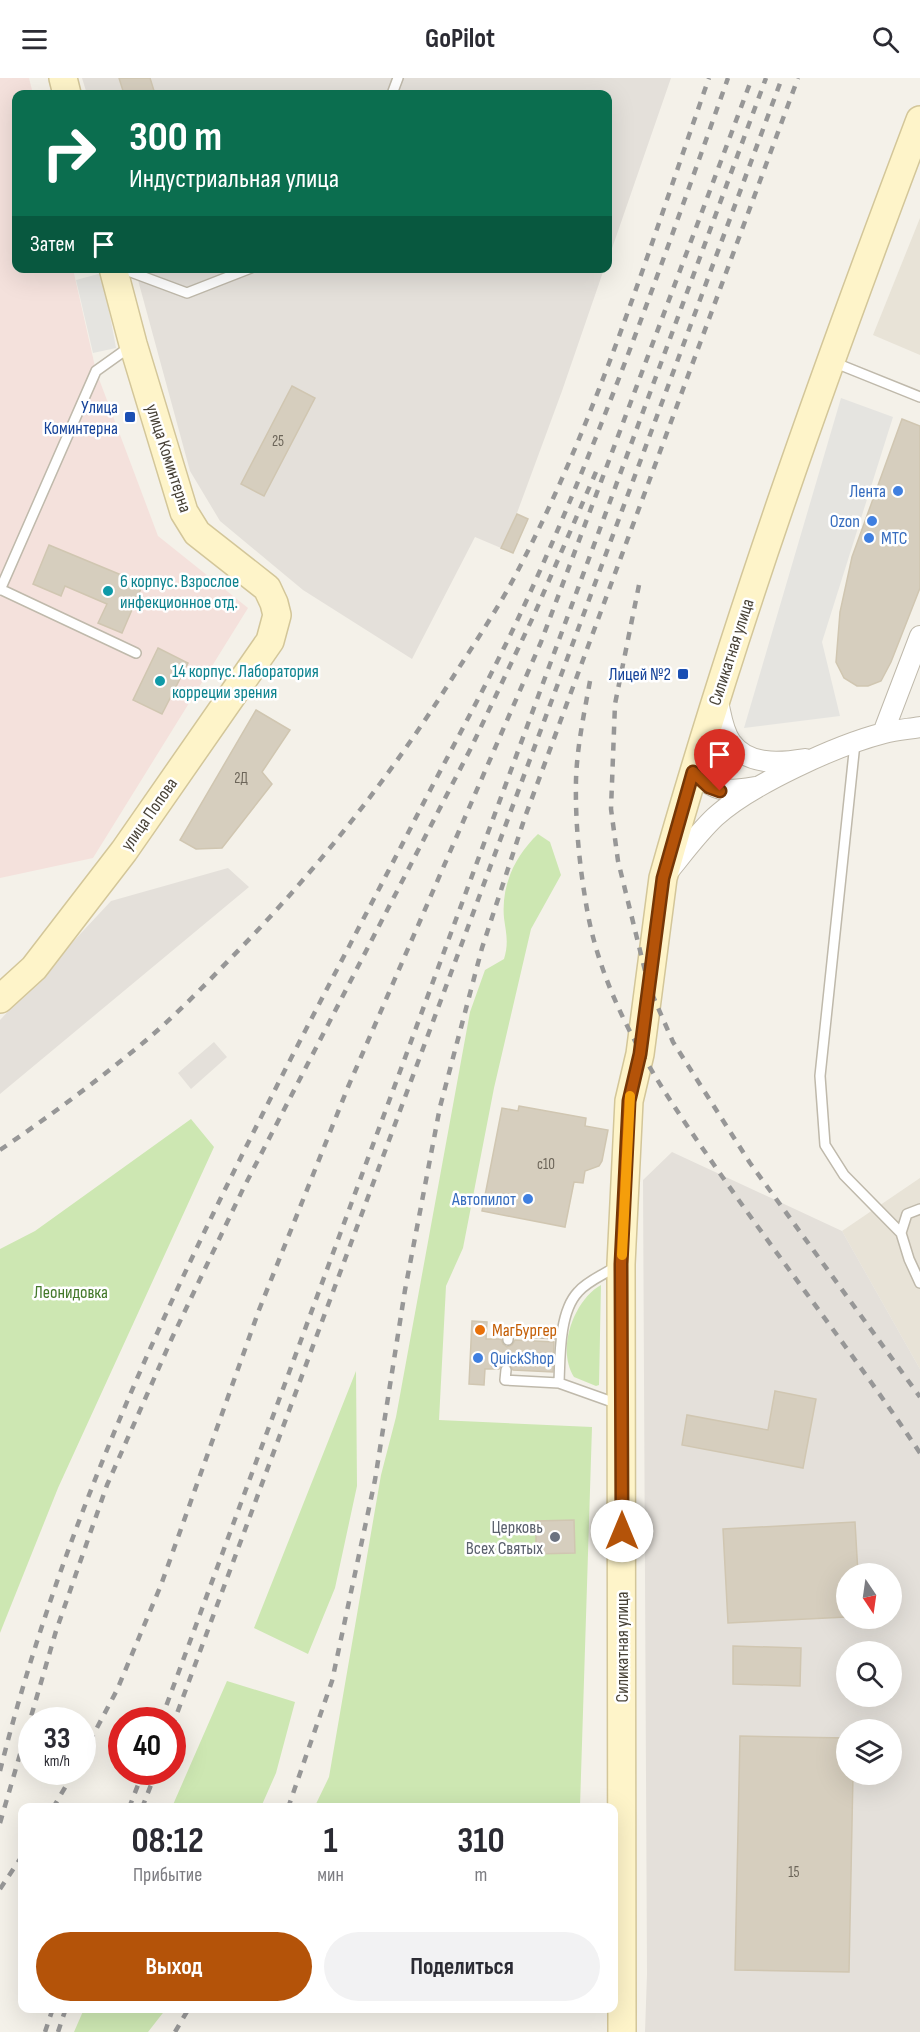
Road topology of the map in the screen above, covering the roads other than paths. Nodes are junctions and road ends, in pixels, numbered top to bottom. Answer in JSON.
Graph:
{"nodes":[{"id":1,"x":920,"y":120,"type":"edge"},
{"id":2,"x":109,"y":273,"type":"edge"},
{"id":3,"x":133,"y":273,"type":"edge"},
{"id":4,"x":238,"y":273,"type":"edge"},
{"id":5,"x":124,"y":348,"type":"junction"},
{"id":6,"x":831,"y":361,"type":"junction"},
{"id":7,"x":920,"y":397,"type":"edge"},
{"id":8,"x":0,"y":589,"type":"edge"},
{"id":9,"x":277,"y":615,"type":"joint"},
{"id":10,"x":920,"y":636,"type":"edge"},
{"id":11,"x":136,"y":653,"type":"dead end"},
{"id":12,"x":716,"y":694,"type":"junction"},
{"id":13,"x":920,"y":727,"type":"edge"},
{"id":14,"x":883,"y":733,"type":"junction"},
{"id":15,"x":855,"y":743,"type":"junction"},
{"id":16,"x":822,"y":756,"type":"junction"},
{"id":17,"x":693,"y":772,"type":"junction"},
{"id":18,"x":759,"y":787,"type":"junction"},
{"id":19,"x":663,"y":878,"type":"junction"},
{"id":20,"x":0,"y":999,"type":"edge"},
{"id":21,"x":920,"y":1209,"type":"edge"},
{"id":22,"x":901,"y":1233,"type":"junction"},
{"id":23,"x":621,"y":1264,"type":"junction"},
{"id":24,"x":920,"y":1283,"type":"edge"},
{"id":25,"x":562,"y":1334,"type":"junction"},
{"id":26,"x":508,"y":1340,"type":"dead end"},
{"id":27,"x":506,"y":1370,"type":"dead end"},
{"id":28,"x":559,"y":1383,"type":"junction"},
{"id":29,"x":622,"y":1406,"type":"junction"},
{"id":30,"x":622,"y":2032,"type":"edge"}],
"edges":[{"from":1,"to":6,"type":"street","name":"Силикатная улица"},
{"from":2,"to":5,"type":"street","name":"улица Коминтерна"},
{"from":3,"to":4,"type":"lane"},
{"from":5,"to":8,"type":"lane"},
{"from":5,"to":9,"type":"street","name":"улица Коминтерна"},
{"from":6,"to":7,"type":"lane"},
{"from":6,"to":12,"type":"street","name":"Силикатная улица"},
{"from":8,"to":11,"type":"lane"},
{"from":9,"to":20,"type":"street","name":"улица Попова"},
{"from":10,"to":14,"type":"street"},
{"from":12,"to":16,"type":"street"},
{"from":12,"to":17,"type":"street","name":"Силикатная улица"},
{"from":13,"to":14,"type":"street"},
{"from":14,"to":15,"type":"street"},
{"from":15,"to":16,"type":"street"},
{"from":15,"to":22,"type":"lane"},
{"from":16,"to":18,"type":"street"},
{"from":17,"to":18,"type":"street"},
{"from":17,"to":19,"type":"street","name":"Силикатная улица"},
{"from":18,"to":19,"type":"street"},
{"from":19,"to":23,"type":"street","name":"Силикатная улица"},
{"from":21,"to":22,"type":"lane"},
{"from":22,"to":24,"type":"lane"},
{"from":23,"to":25,"type":"lane"},
{"from":23,"to":29,"type":"street","name":"Силикатная улица"},
{"from":25,"to":26,"type":"lane"},
{"from":25,"to":28,"type":"lane"},
{"from":27,"to":28,"type":"lane"},
{"from":28,"to":29,"type":"lane"},
{"from":29,"to":30,"type":"street","name":"Силикатная улица"}]}
